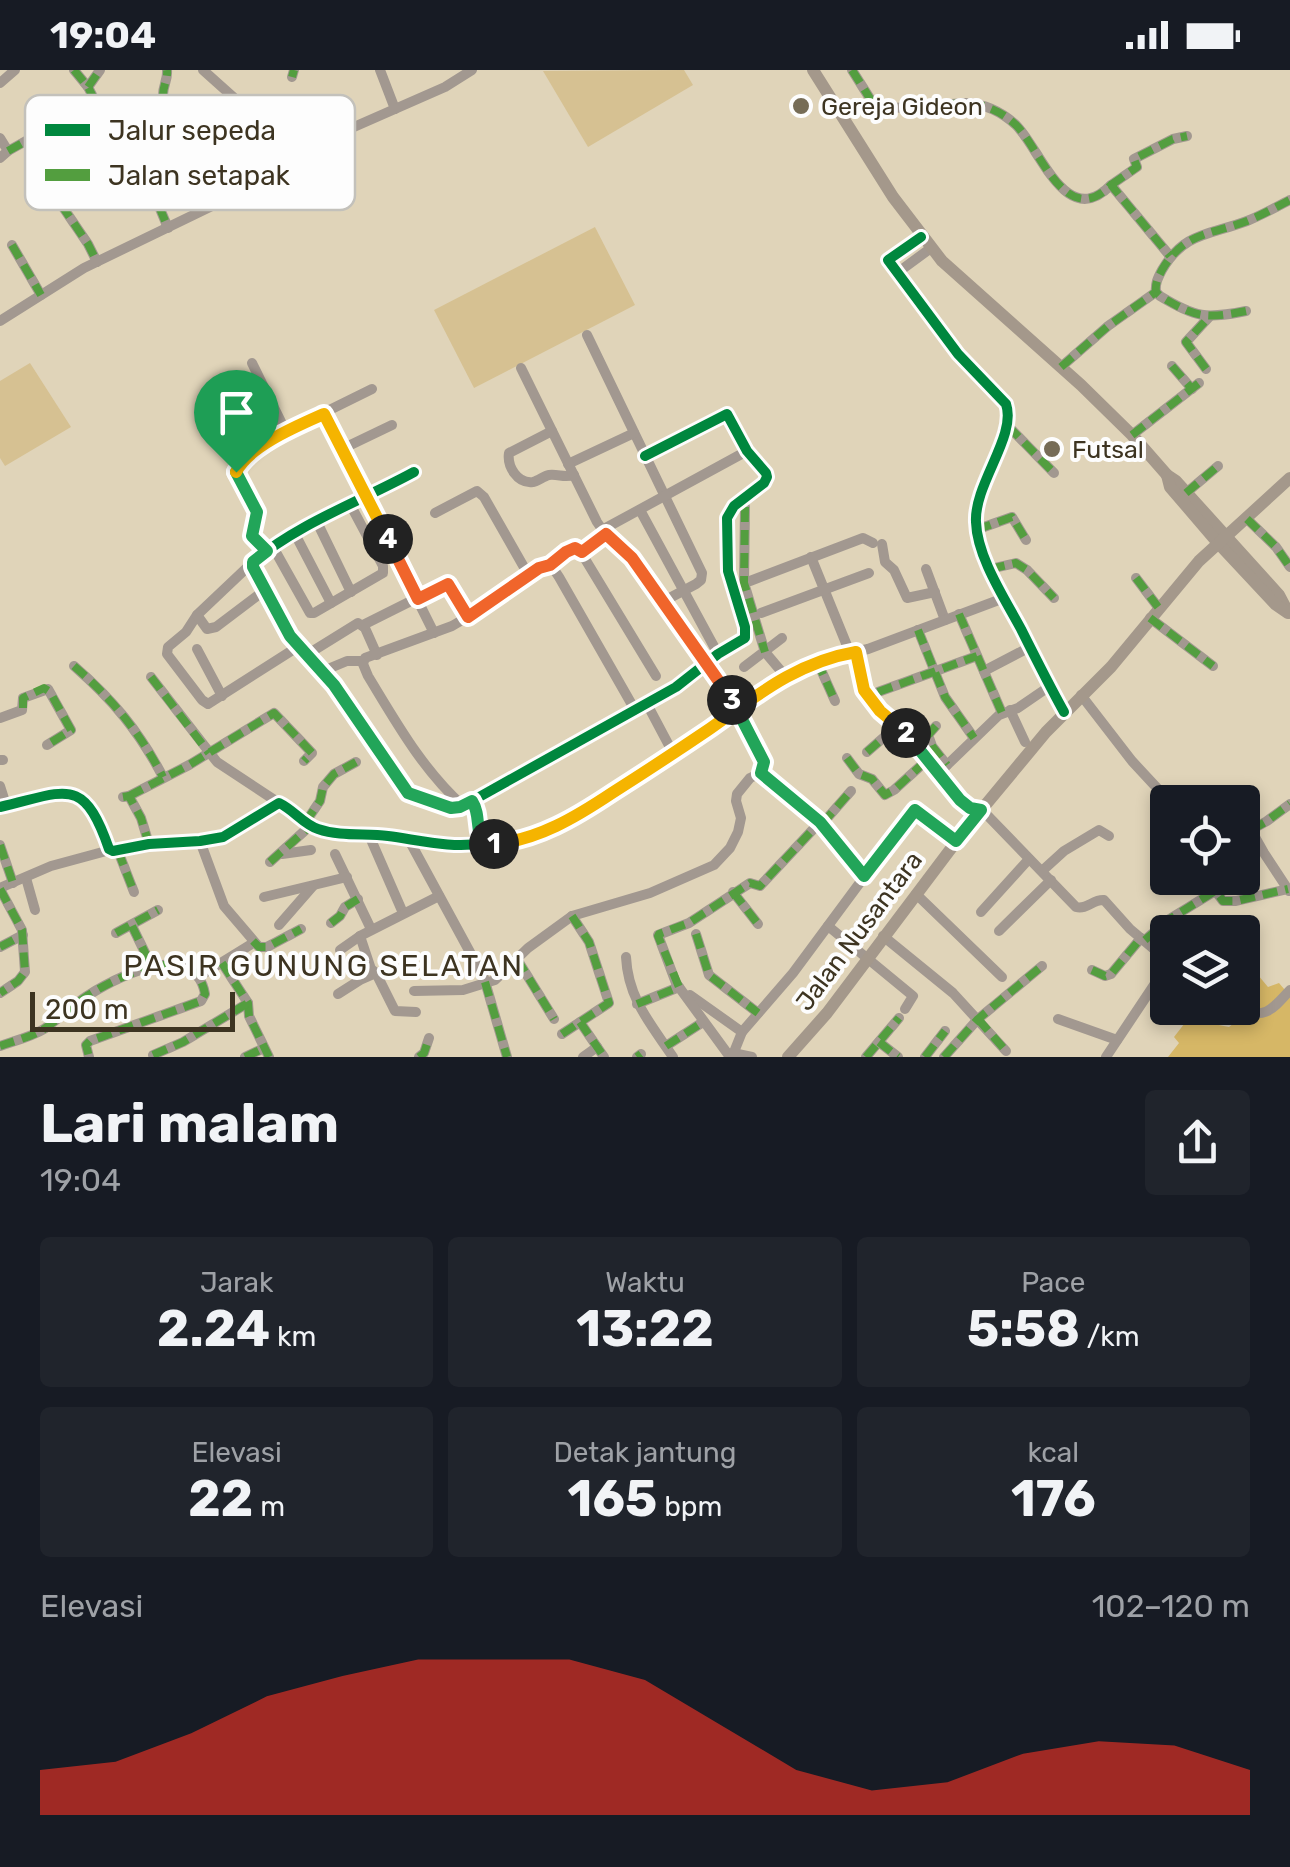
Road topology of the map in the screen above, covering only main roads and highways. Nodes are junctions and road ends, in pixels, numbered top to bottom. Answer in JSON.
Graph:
{"nodes":[{"id":1,"x":813,"y":70,"type":"edge"},
{"id":2,"x":1166,"y":475,"type":"junction"},
{"id":3,"x":1290,"y":478,"type":"edge"},
{"id":4,"x":1210,"y":521,"type":"junction"},
{"id":5,"x":1244,"y":521,"type":"junction"},
{"id":6,"x":1222,"y":540,"type":"junction"},
{"id":7,"x":1244,"y":557,"type":"junction"},
{"id":8,"x":1289,"y":614,"type":"edge"},
{"id":9,"x":790,"y":1056,"type":"edge"}],
"edges":[{"from":1,"to":2,"type":"main road"},
{"from":2,"to":4,"type":"main road"},
{"from":2,"to":6,"type":"main road"},
{"from":3,"to":5,"type":"main road","name":"Jalan Nusantara"},
{"from":4,"to":5,"type":"main road"},
{"from":4,"to":6,"type":"main road"},
{"from":5,"to":6,"type":"main road","name":"Jalan Nusantara"},
{"from":5,"to":7,"type":"main road"},
{"from":6,"to":7,"type":"main road"},
{"from":6,"to":8,"type":"main road"},
{"from":6,"to":9,"type":"main road","name":"Jalan Nusantara"},
{"from":7,"to":8,"type":"main road"}]}
